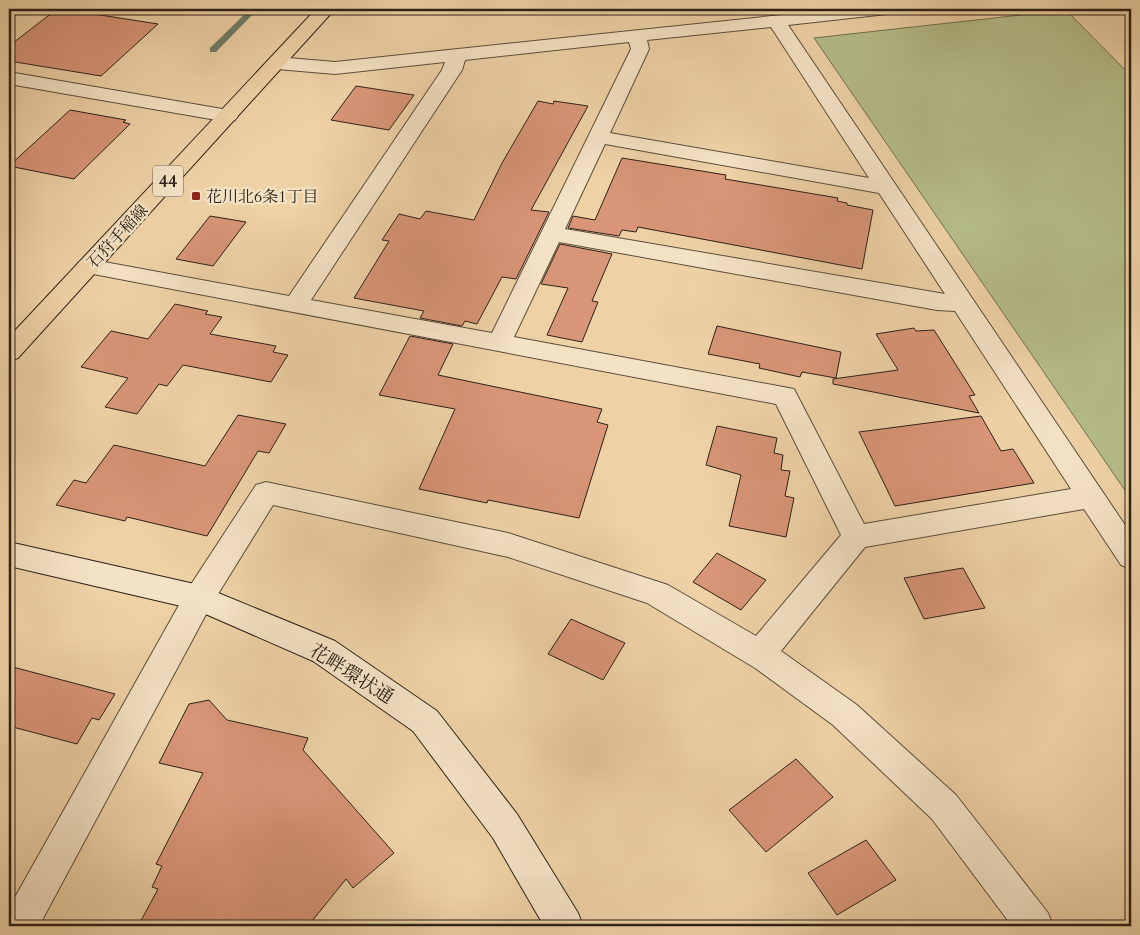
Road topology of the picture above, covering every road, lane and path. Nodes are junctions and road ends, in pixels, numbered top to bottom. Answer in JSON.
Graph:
{"nodes":[{"id":1,"x":326,"y":9,"type":"edge"},
{"id":2,"x":887,"y":9,"type":"edge"},
{"id":3,"x":776,"y":21,"type":"junction"},
{"id":4,"x":637,"y":35,"type":"junction"},
{"id":5,"x":457,"y":54,"type":"junction"},
{"id":6,"x":277,"y":63,"type":"junction"},
{"id":7,"x":9,"y":78,"type":"edge"},
{"id":8,"x":228,"y":116,"type":"junction"},
{"id":9,"x":598,"y":137,"type":"junction"},
{"id":10,"x":887,"y":188,"type":"junction"},
{"id":11,"x":551,"y":234,"type":"junction"},
{"id":12,"x":88,"y":266,"type":"junction"},
{"id":13,"x":963,"y":304,"type":"junction"},
{"id":14,"x":295,"y":305,"type":"junction"},
{"id":15,"x":499,"y":343,"type":"junction"},
{"id":16,"x":9,"y":352,"type":"edge"},
{"id":17,"x":1091,"y":497,"type":"junction"},
{"id":18,"x":856,"y":537,"type":"junction"},
{"id":19,"x":9,"y":554,"type":"edge"},
{"id":20,"x":1131,"y":557,"type":"edge"},
{"id":21,"x":199,"y":598,"type":"junction"},
{"id":22,"x":760,"y":654,"type":"junction"},
{"id":23,"x":19,"y":926,"type":"edge"},
{"id":24,"x":564,"y":926,"type":"edge"},
{"id":25,"x":1035,"y":926,"type":"edge"}],
"edges":[{"from":1,"to":6,"type":"main road","name":"石狩手稲線","number":"44"},
{"from":2,"to":3,"type":"street"},
{"from":3,"to":4,"type":"street"},
{"from":3,"to":10,"type":"street"},
{"from":4,"to":5,"type":"street"},
{"from":4,"to":9,"type":"street"},
{"from":5,"to":6,"type":"street"},
{"from":5,"to":14,"type":"street"},
{"from":6,"to":8,"type":"main road","name":"石狩手稲線","number":"44"},
{"from":7,"to":8,"type":"street"},
{"from":8,"to":12,"type":"main road","name":"石狩手稲線","number":"44"},
{"from":9,"to":10,"type":"street"},
{"from":9,"to":11,"type":"street"},
{"from":10,"to":13,"type":"street"},
{"from":11,"to":13,"type":"street"},
{"from":11,"to":15,"type":"street"},
{"from":12,"to":14,"type":"street"},
{"from":12,"to":16,"type":"main road","name":"石狩手稲線","number":"44"},
{"from":13,"to":17,"type":"street"},
{"from":14,"to":15,"type":"street"},
{"from":15,"to":18,"type":"street"},
{"from":17,"to":18,"type":"street"},
{"from":17,"to":20,"type":"street"},
{"from":18,"to":22,"type":"street"},
{"from":19,"to":21,"type":"street","name":"花畔環状通"},
{"from":21,"to":22,"type":"street"},
{"from":21,"to":23,"type":"street"},
{"from":21,"to":24,"type":"street","name":"花畔環状通"},
{"from":22,"to":25,"type":"street"}]}
